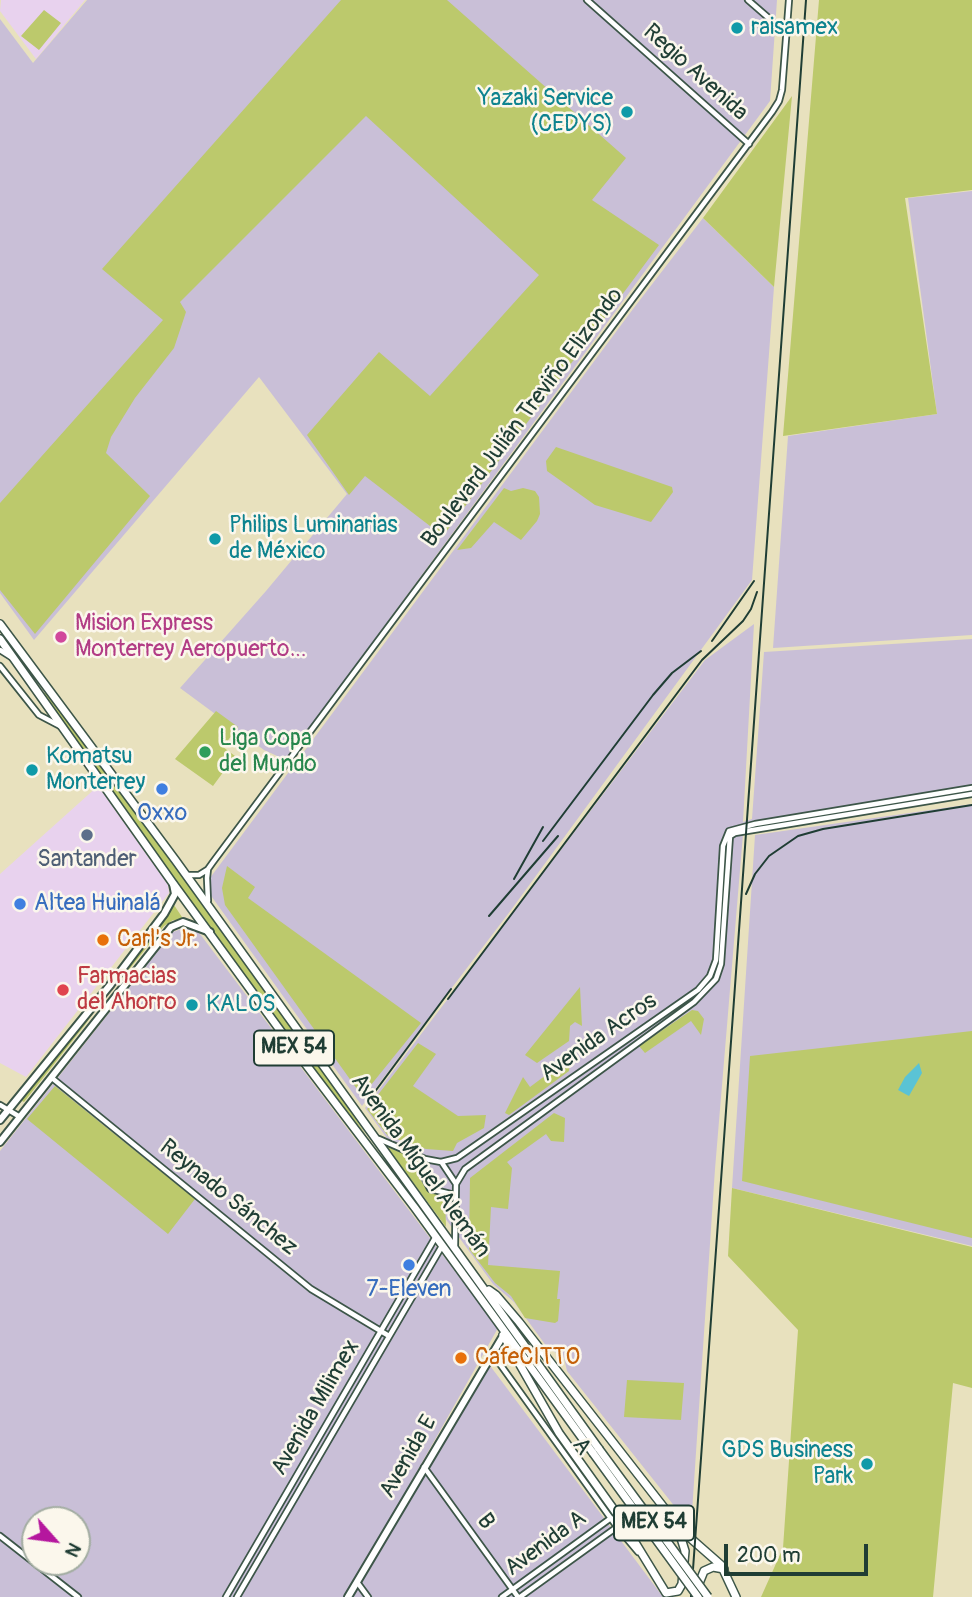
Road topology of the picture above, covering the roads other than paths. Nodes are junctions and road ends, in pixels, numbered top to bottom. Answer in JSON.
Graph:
{"nodes":[{"id":1,"x":587,"y":0,"type":"edge"},
{"id":2,"x":748,"y":0,"type":"edge"},
{"id":3,"x":789,"y":0,"type":"edge"},
{"id":4,"x":786,"y":33,"type":"junction"},
{"id":5,"x":749,"y":144,"type":"junction"},
{"id":6,"x":0,"y":624,"type":"edge"},
{"id":7,"x":0,"y":639,"type":"edge"},
{"id":8,"x":0,"y":650,"type":"edge"},
{"id":9,"x":15,"y":660,"type":"junction"},
{"id":10,"x":0,"y":666,"type":"edge"},
{"id":11,"x":61,"y":727,"type":"junction"},
{"id":12,"x":972,"y":788,"type":"edge"},
{"id":13,"x":972,"y":794,"type":"edge"},
{"id":14,"x":830,"y":814,"type":"junction"},
{"id":15,"x":208,"y":869,"type":"junction"},
{"id":16,"x":185,"y":875,"type":"junction"},
{"id":17,"x":723,"y":881,"type":"junction"},
{"id":18,"x":172,"y":882,"type":"junction"},
{"id":19,"x":209,"y":907,"type":"junction"},
{"id":20,"x":210,"y":933,"type":"junction"},
{"id":21,"x":146,"y":937,"type":"junction"},
{"id":22,"x":73,"y":1050,"type":"junction"},
{"id":23,"x":52,"y":1078,"type":"junction"},
{"id":24,"x":0,"y":1105,"type":"edge"},
{"id":25,"x":14,"y":1113,"type":"junction"},
{"id":26,"x":0,"y":1119,"type":"edge"},
{"id":27,"x":510,"y":1121,"type":"junction"},
{"id":28,"x":516,"y":1131,"type":"junction"},
{"id":29,"x":0,"y":1136,"type":"edge"},
{"id":30,"x":373,"y":1136,"type":"junction"},
{"id":31,"x":488,"y":1137,"type":"junction"},
{"id":32,"x":0,"y":1142,"type":"edge"},
{"id":33,"x":495,"y":1147,"type":"junction"},
{"id":34,"x":425,"y":1159,"type":"junction"},
{"id":35,"x":441,"y":1162,"type":"junction"},
{"id":36,"x":456,"y":1184,"type":"junction"},
{"id":37,"x":455,"y":1195,"type":"junction"},
{"id":38,"x":436,"y":1237,"type":"junction"},
{"id":39,"x":442,"y":1246,"type":"junction"},
{"id":40,"x":455,"y":1246,"type":"junction"},
{"id":41,"x":485,"y":1288,"type":"junction"},
{"id":42,"x":500,"y":1324,"type":"junction"},
{"id":43,"x":380,"y":1331,"type":"junction"},
{"id":44,"x":389,"y":1336,"type":"junction"},
{"id":45,"x":503,"y":1336,"type":"junction"},
{"id":46,"x":491,"y":1353,"type":"junction"},
{"id":47,"x":596,"y":1451,"type":"junction"},
{"id":48,"x":424,"y":1466,"type":"junction"},
{"id":49,"x":665,"y":1509,"type":"junction"},
{"id":50,"x":611,"y":1518,"type":"junction"},
{"id":51,"x":617,"y":1527,"type":"junction"},
{"id":52,"x":0,"y":1536,"type":"edge"},
{"id":53,"x":645,"y":1559,"type":"junction"},
{"id":54,"x":724,"y":1570,"type":"junction"},
{"id":55,"x":357,"y":1581,"type":"junction"},
{"id":56,"x":512,"y":1589,"type":"junction"},
{"id":57,"x":671,"y":1595,"type":"edge"},
{"id":58,"x":78,"y":1597,"type":"edge"},
{"id":59,"x":226,"y":1597,"type":"edge"},
{"id":60,"x":237,"y":1597,"type":"edge"},
{"id":61,"x":348,"y":1597,"type":"edge"},
{"id":62,"x":368,"y":1597,"type":"edge"},
{"id":63,"x":502,"y":1597,"type":"edge"},
{"id":64,"x":519,"y":1597,"type":"edge"},
{"id":65,"x":697,"y":1597,"type":"edge"},
{"id":66,"x":708,"y":1597,"type":"edge"},
{"id":67,"x":736,"y":1597,"type":"edge"}],
"edges":[{"from":1,"to":5,"type":"street","name":"Regio Avenida"},
{"from":2,"to":4,"type":"street"},
{"from":3,"to":4,"type":"street","name":"Boulevard Julián Treviño Elizondo"},
{"from":4,"to":5,"type":"street","name":"Boulevard Julián Treviño Elizondo"},
{"from":5,"to":15,"type":"street","name":"Boulevard Julián Treviño Elizondo"},
{"from":6,"to":16,"type":"highway","name":"Avenida Miguel Alemán","number":"MEX 54"},
{"from":7,"to":9,"type":"highway","name":"Avenida Miguel Alemán","number":"MEX 54"},
{"from":8,"to":9,"type":"street"},
{"from":9,"to":11,"type":"highway","name":"Avenida Miguel Alemán","number":"MEX 54"},
{"from":10,"to":11,"type":"street"},
{"from":11,"to":18,"type":"highway","name":"Avenida Miguel Alemán","number":"MEX 54"},
{"from":12,"to":14,"type":"street"},
{"from":13,"to":14,"type":"street"},
{"from":14,"to":17,"type":"street","name":"Avenida Acros"},
{"from":15,"to":16,"type":"street"},
{"from":15,"to":19,"type":"street"},
{"from":16,"to":19,"type":"highway","name":"Avenida Miguel Alemán","number":"MEX 54"},
{"from":17,"to":27,"type":"street","name":"Avenida Acros"},
{"from":17,"to":28,"type":"street","name":"Avenida Acros"},
{"from":18,"to":20,"type":"highway","name":"Avenida Miguel Alemán","number":"MEX 54"},
{"from":18,"to":21,"type":"main road"},
{"from":19,"to":30,"type":"highway","name":"Avenida Miguel Alemán","number":"MEX 54"},
{"from":20,"to":22,"type":"main road"},
{"from":20,"to":38,"type":"highway","name":"Avenida Miguel Alemán","number":"MEX 54"},
{"from":21,"to":22,"type":"main road"},
{"from":21,"to":25,"type":"main road"},
{"from":22,"to":23,"type":"main road"},
{"from":23,"to":25,"type":"main road"},
{"from":23,"to":43,"type":"street","name":"Reynado Sánchez"},
{"from":24,"to":25,"type":"street"},
{"from":25,"to":26,"type":"main road"},
{"from":25,"to":29,"type":"main road"},
{"from":25,"to":32,"type":"main road"},
{"from":27,"to":28,"type":"street"},
{"from":27,"to":31,"type":"street","name":"Avenida Acros"},
{"from":28,"to":33,"type":"street","name":"Avenida Acros"},
{"from":30,"to":34,"type":"street"},
{"from":30,"to":40,"type":"highway","name":"Avenida Miguel Alemán","number":"MEX 54"},
{"from":31,"to":33,"type":"street"},
{"from":31,"to":35,"type":"street","name":"Avenida Acros"},
{"from":33,"to":36,"type":"street","name":"Avenida Acros"},
{"from":34,"to":35,"type":"street"},
{"from":34,"to":37,"type":"street"},
{"from":35,"to":36,"type":"street"},
{"from":36,"to":37,"type":"street"},
{"from":37,"to":40,"type":"street"},
{"from":38,"to":39,"type":"highway","name":"Avenida Miguel Alemán","number":"MEX 54"},
{"from":38,"to":43,"type":"street","name":"Avenida Milimex"},
{"from":39,"to":42,"type":"highway","name":"Avenida Miguel Alemán","number":"MEX 54"},
{"from":39,"to":44,"type":"street","name":"Avenida Milimex"},
{"from":40,"to":41,"type":"highway","name":"Avenida Miguel Alemán","number":"MEX 54"},
{"from":41,"to":47,"type":"highway","name":"Avenida Miguel Alemán","number":"MEX 54"},
{"from":41,"to":49,"type":"highway"},
{"from":42,"to":45,"type":"highway"},
{"from":42,"to":47,"type":"highway","name":"Avenida Miguel Alemán","number":"MEX 54"},
{"from":43,"to":44,"type":"street","name":"Reynado Sánchez"},
{"from":43,"to":59,"type":"street","name":"Avenida Milimex"},
{"from":44,"to":60,"type":"street","name":"Avenida Milimex"},
{"from":45,"to":46,"type":"main road","name":"Avenida E"},
{"from":45,"to":53,"type":"highway"},
{"from":46,"to":48,"type":"main road","name":"Avenida E"},
{"from":46,"to":50,"type":"street","name":"A"},
{"from":47,"to":65,"type":"highway","name":"Avenida Miguel Alemán","number":"MEX 54","bridge":true},
{"from":47,"to":66,"type":"highway","name":"Avenida Miguel Alemán","number":"MEX 54","bridge":true},
{"from":48,"to":55,"type":"main road","name":"Avenida E"},
{"from":48,"to":56,"type":"street","name":"B"},
{"from":49,"to":54,"type":"highway"},
{"from":49,"to":57,"type":"highway"},
{"from":50,"to":51,"type":"street","name":"A"},
{"from":50,"to":56,"type":"street","name":"Avenida A"},
{"from":51,"to":53,"type":"street","name":"A"},
{"from":51,"to":64,"type":"street","name":"Avenida A"},
{"from":52,"to":58,"type":"street"},
{"from":53,"to":57,"type":"highway"},
{"from":54,"to":65,"type":"highway"},
{"from":54,"to":67,"type":"highway"},
{"from":55,"to":61,"type":"main road","name":"Avenida E"},
{"from":55,"to":62,"type":"street"},
{"from":56,"to":63,"type":"street","name":"Avenida A"},
{"from":56,"to":64,"type":"street","name":"B"}]}
